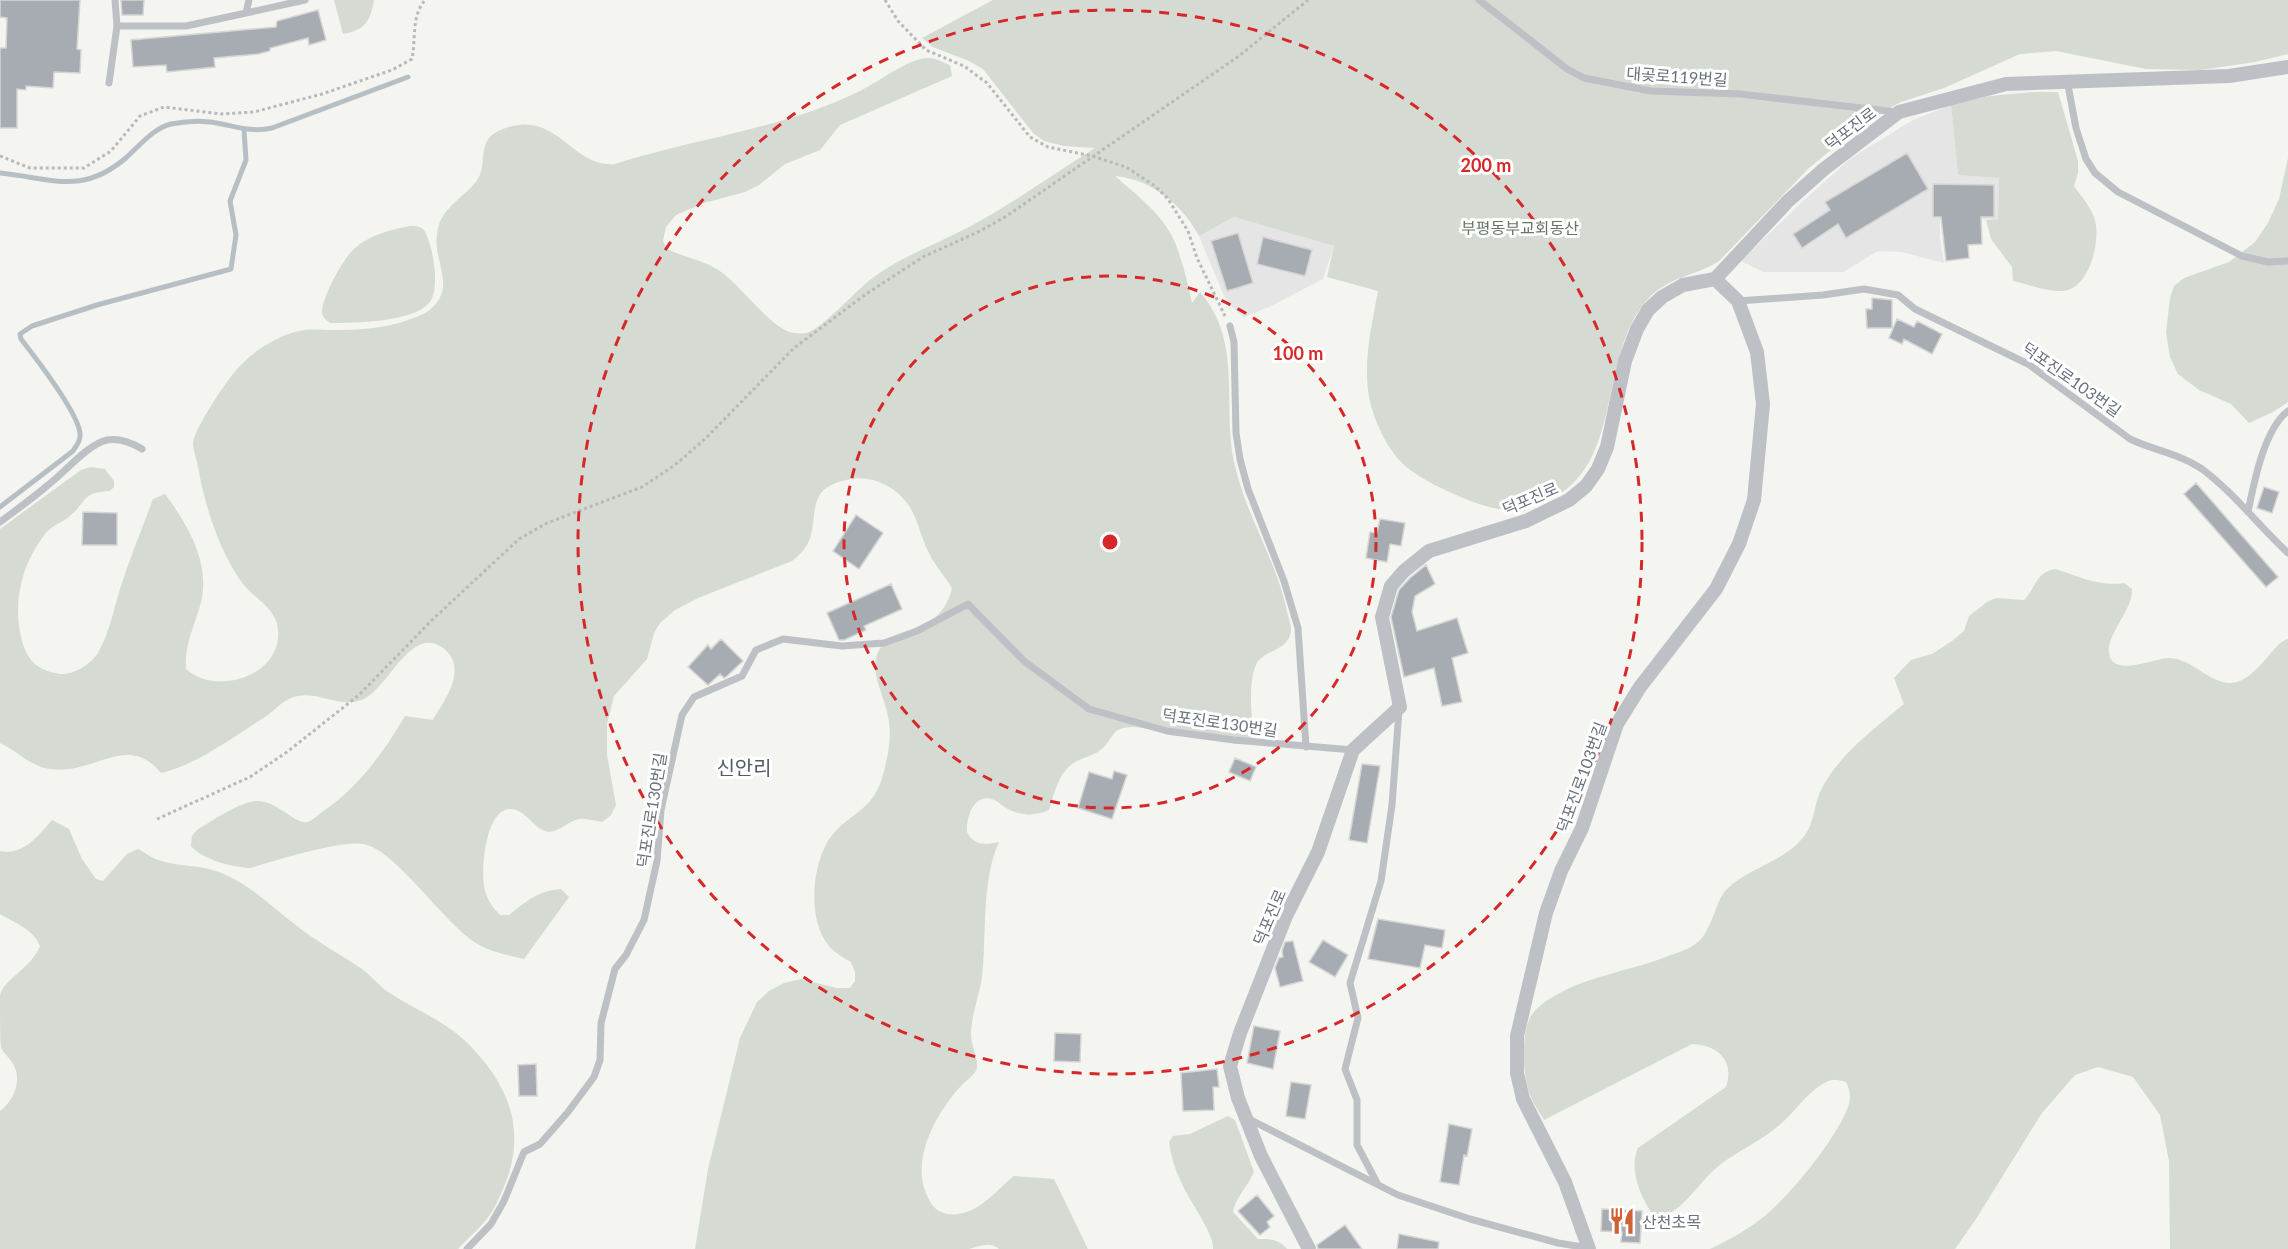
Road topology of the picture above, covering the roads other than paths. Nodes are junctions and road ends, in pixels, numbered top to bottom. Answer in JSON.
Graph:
{"nodes":[{"id":1,"x":116,"y":0,"type":"edge"},
{"id":2,"x":249,"y":0,"type":"edge"},
{"id":3,"x":305,"y":0,"type":"edge"},
{"id":4,"x":1479,"y":0,"type":"edge"},
{"id":5,"x":246,"y":13,"type":"junction"},
{"id":6,"x":117,"y":27,"type":"junction"},
{"id":7,"x":2288,"y":67,"type":"edge"},
{"id":8,"x":2067,"y":80,"type":"junction"},
{"id":9,"x":109,"y":83,"type":"dead end"},
{"id":10,"x":1899,"y":112,"type":"junction"},
{"id":11,"x":2288,"y":261,"type":"edge"},
{"id":12,"x":1714,"y":279,"type":"junction"},
{"id":13,"x":1738,"y":301,"type":"junction"},
{"id":14,"x":1230,"y":326,"type":"road end"},
{"id":15,"x":2288,"y":411,"type":"edge"},
{"id":16,"x":142,"y":449,"type":"dead end"},
{"id":17,"x":2248,"y":512,"type":"junction"},
{"id":18,"x":0,"y":522,"type":"edge"},
{"id":19,"x":2288,"y":554,"type":"edge"},
{"id":20,"x":1400,"y":707,"type":"junction"},
{"id":21,"x":1306,"y":747,"type":"junction"},
{"id":22,"x":1353,"y":750,"type":"junction"},
{"id":23,"x":1247,"y":1118,"type":"junction"},
{"id":24,"x":1377,"y":1183,"type":"junction"},
{"id":25,"x":1589,"y":1248,"type":"edge"},
{"id":26,"x":467,"y":1249,"type":"edge"},
{"id":27,"x":1309,"y":1249,"type":"edge"}],
"edges":[{"from":1,"to":6,"type":"lane"},
{"from":2,"to":5,"type":"lane"},
{"from":3,"to":5,"type":"lane"},
{"from":4,"to":10,"type":"lane","name":"대곶로119번길"},
{"from":5,"to":6,"type":"lane"},
{"from":6,"to":9,"type":"lane"},
{"from":7,"to":8,"type":"street","name":"덕포진로"},
{"from":8,"to":10,"type":"street","name":"덕포진로"},
{"from":8,"to":11,"type":"lane"},
{"from":10,"to":12,"type":"street","name":"덕포진로"},
{"from":12,"to":13,"type":"street","name":"덕포진로103번길"},
{"from":12,"to":20,"type":"street","name":"덕포진로"},
{"from":13,"to":17,"type":"lane","name":"덕포진로103번길"},
{"from":13,"to":25,"type":"street","name":"덕포진로103번길"},
{"from":14,"to":21,"type":"lane"},
{"from":15,"to":17,"type":"lane"},
{"from":16,"to":18,"type":"lane"},
{"from":17,"to":19,"type":"lane","name":"덕포진로103번길"},
{"from":20,"to":22,"type":"street","name":"덕포진로"},
{"from":20,"to":24,"type":"lane"},
{"from":21,"to":22,"type":"lane","name":"덕포진로130번길"},
{"from":21,"to":26,"type":"lane","name":"덕포진로130번길"},
{"from":22,"to":23,"type":"street","name":"덕포진로"},
{"from":23,"to":24,"type":"lane"},
{"from":23,"to":27,"type":"street","name":"덕포진로"},
{"from":24,"to":25,"type":"lane"}]}
